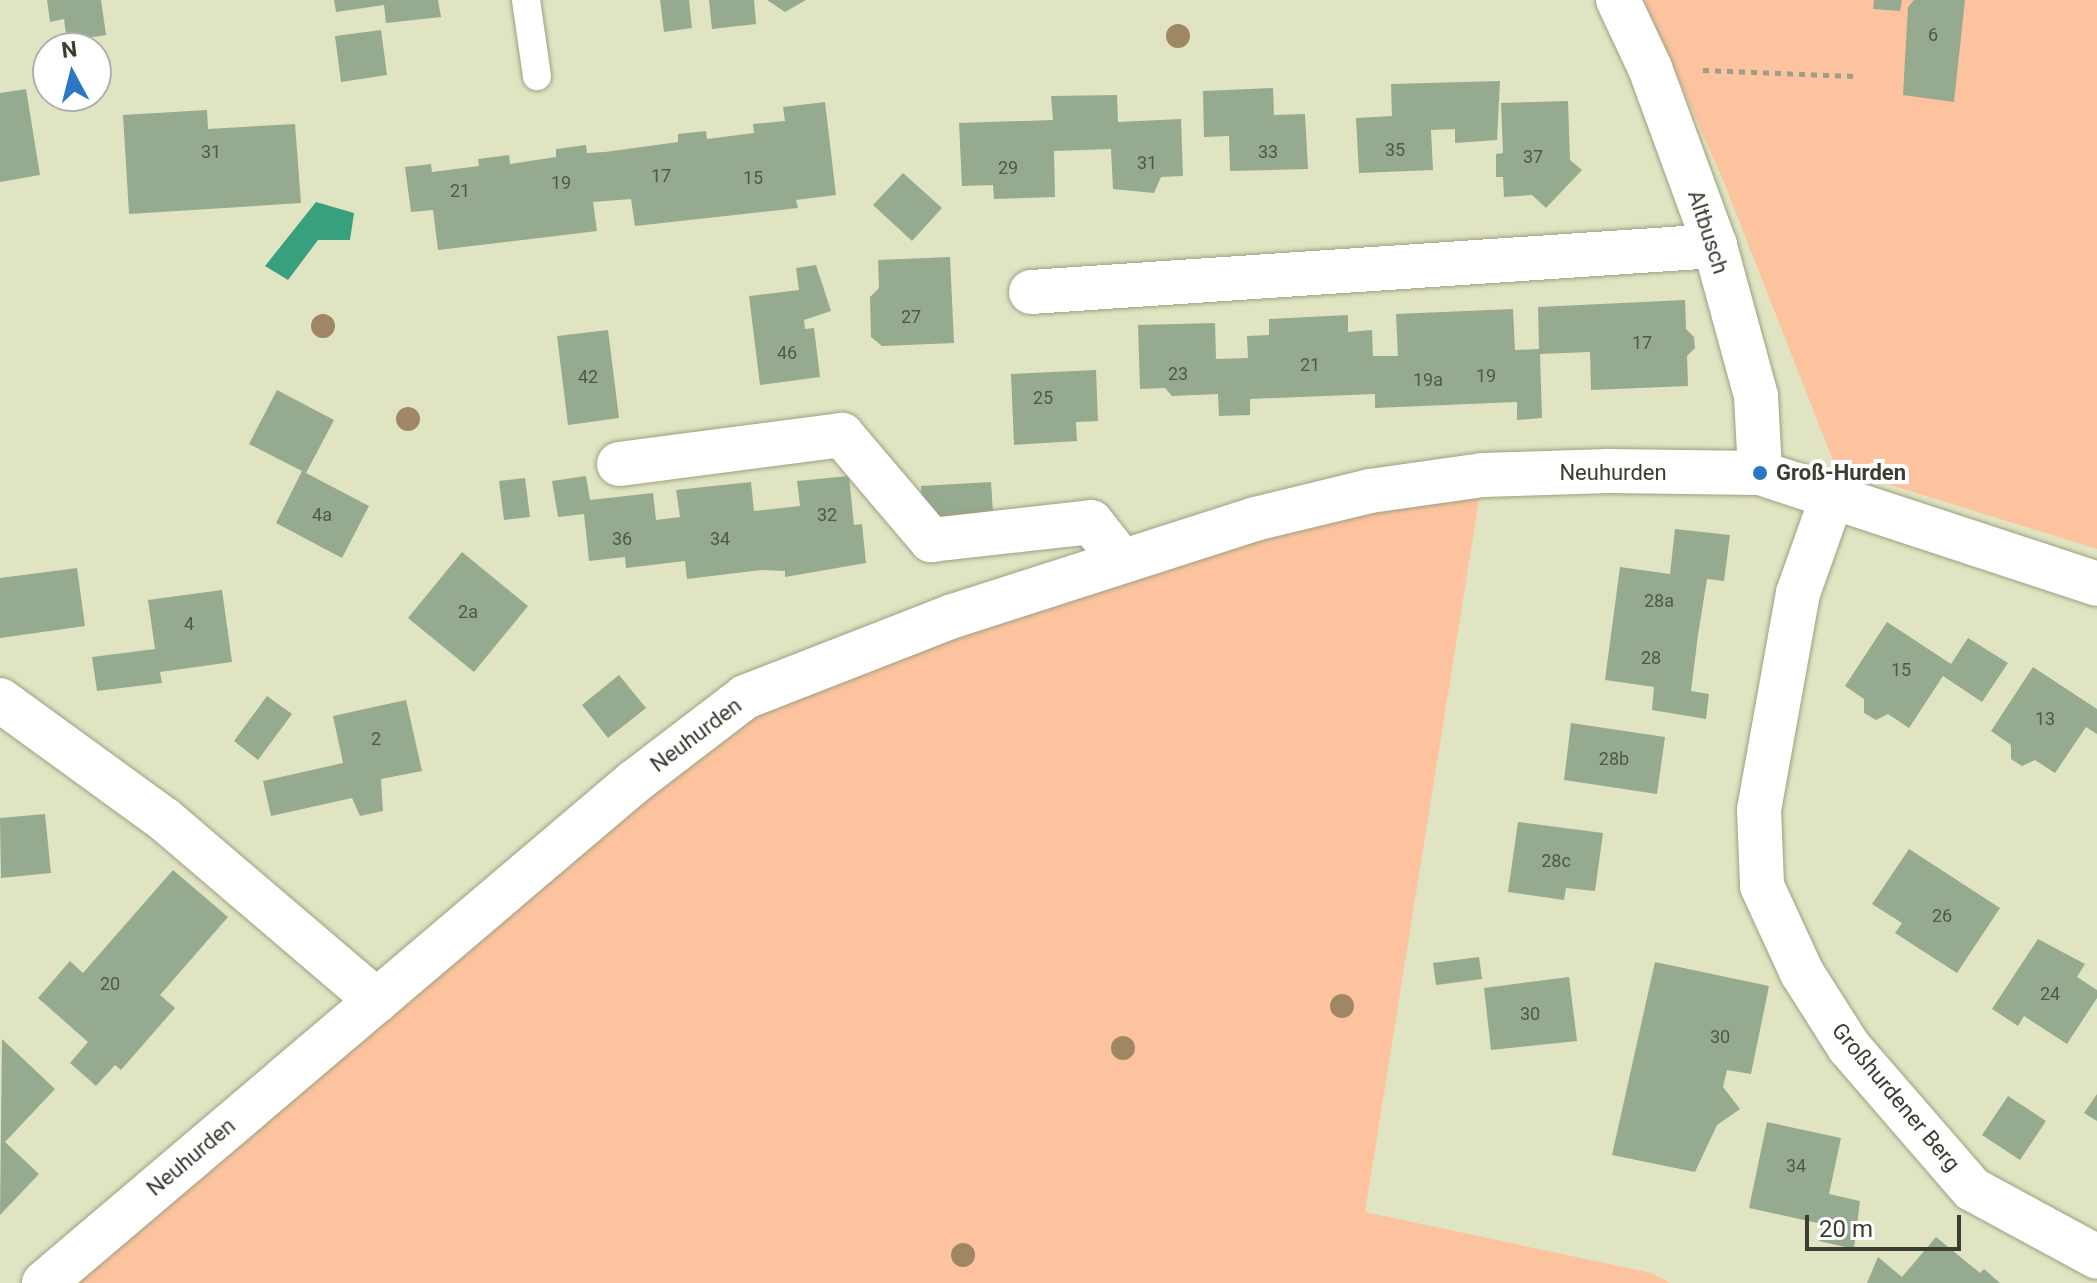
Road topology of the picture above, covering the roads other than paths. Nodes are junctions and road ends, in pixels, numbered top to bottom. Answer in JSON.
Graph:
{"nodes":[{"id":1,"x":526,"y":0,"type":"edge"},
{"id":2,"x":1618,"y":0,"type":"edge"},
{"id":3,"x":537,"y":76,"type":"dead end"},
{"id":4,"x":1715,"y":246,"type":"junction"},
{"id":5,"x":1031,"y":292,"type":"dead end"},
{"id":6,"x":619,"y":464,"type":"dead end"},
{"id":7,"x":1760,"y":473,"type":"junction"},
{"id":8,"x":1831,"y":500,"type":"junction"},
{"id":9,"x":1121,"y":560,"type":"junction"},
{"id":10,"x":2097,"y":584,"type":"edge"},
{"id":11,"x":0,"y":700,"type":"edge"},
{"id":12,"x":377,"y":1001,"type":"junction"},
{"id":13,"x":2097,"y":1257,"type":"edge"},
{"id":14,"x":44,"y":1283,"type":"edge"}],
"edges":[{"from":1,"to":3,"type":"lane"},
{"from":2,"to":4,"type":"street","name":"Altbusch"},
{"from":4,"to":5,"type":"street"},
{"from":4,"to":7,"type":"street","name":"Altbusch"},
{"from":6,"to":9,"type":"street"},
{"from":7,"to":8,"type":"street","name":"Neuhurden"},
{"from":7,"to":9,"type":"street","name":"Neuhurden"},
{"from":8,"to":10,"type":"street","name":"Neuhurden"},
{"from":8,"to":13,"type":"street","name":"Großhurdener Berg"},
{"from":9,"to":12,"type":"street","name":"Neuhurden"},
{"from":11,"to":12,"type":"street"},
{"from":12,"to":14,"type":"street","name":"Neuhurden"}]}
